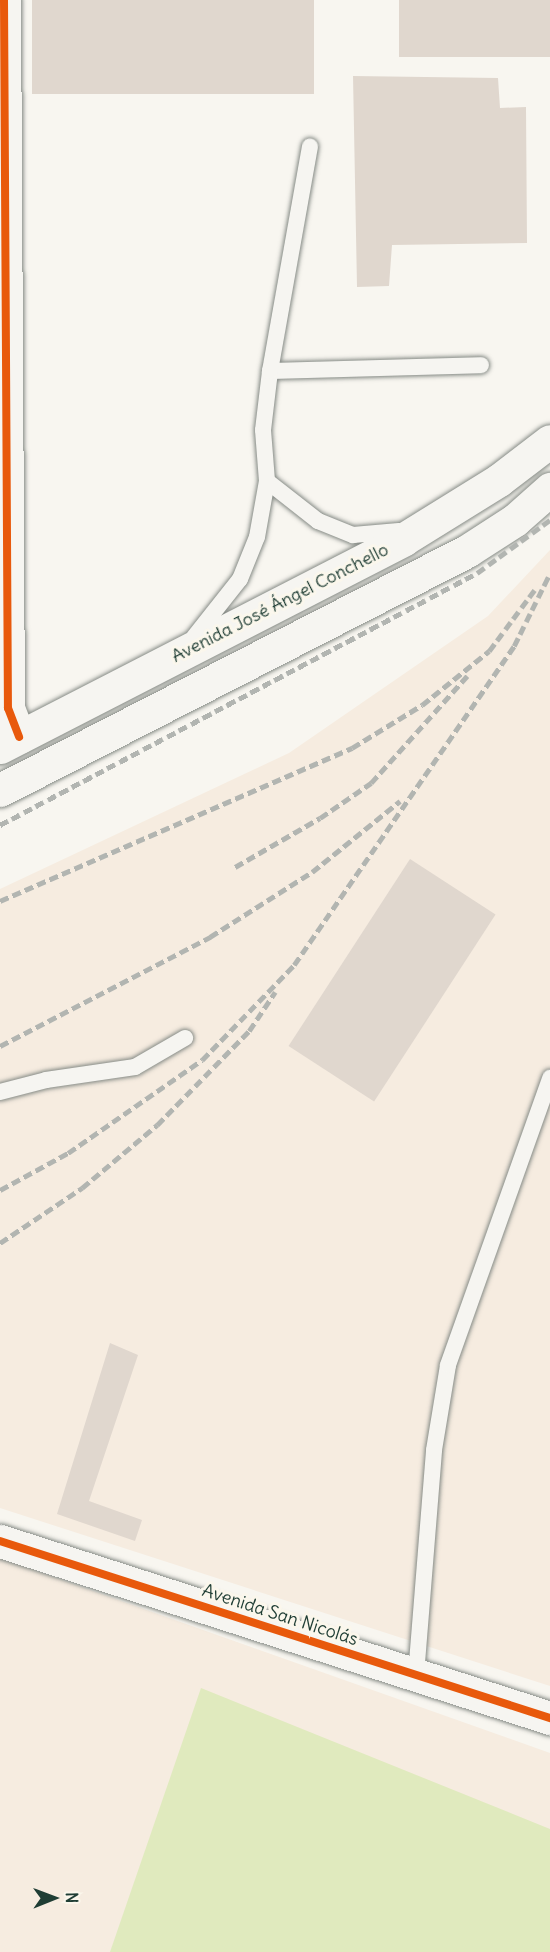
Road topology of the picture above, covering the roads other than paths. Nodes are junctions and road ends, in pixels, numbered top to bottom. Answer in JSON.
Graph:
{"nodes":[{"id":1,"x":4,"y":0,"type":"edge"},
{"id":2,"x":310,"y":147,"type":"dead end"},
{"id":3,"x":4,"y":293,"type":"edge"},
{"id":4,"x":481,"y":365,"type":"dead end"},
{"id":5,"x":270,"y":371,"type":"junction"},
{"id":6,"x":550,"y":441,"type":"edge"},
{"id":7,"x":267,"y":481,"type":"junction"},
{"id":8,"x":550,"y":489,"type":"edge"},
{"id":9,"x":428,"y":525,"type":"junction"},
{"id":10,"x":177,"y":656,"type":"junction"},
{"id":11,"x":7,"y":725,"type":"edge"},
{"id":12,"x":0,"y":789,"type":"edge"},
{"id":13,"x":185,"y":1038,"type":"dead end"},
{"id":14,"x":550,"y":1078,"type":"edge"},
{"id":15,"x":0,"y":1092,"type":"edge"},
{"id":16,"x":0,"y":1541,"type":"edge"},
{"id":17,"x":416,"y":1675,"type":"junction"},
{"id":18,"x":550,"y":1718,"type":"edge"}],
"edges":[{"from":1,"to":3,"type":"street"},
{"from":2,"to":5,"type":"lane"},
{"from":3,"to":11,"type":"street"},
{"from":4,"to":5,"type":"lane"},
{"from":5,"to":7,"type":"lane"},
{"from":6,"to":9,"type":"street","name":"Avenida José Ángel Conchello"},
{"from":7,"to":9,"type":"lane"},
{"from":7,"to":10,"type":"lane"},
{"from":8,"to":12,"type":"street"},
{"from":9,"to":10,"type":"street","name":"Avenida José Ángel Conchello"},
{"from":10,"to":11,"type":"street","name":"Avenida José Ángel Conchello"},
{"from":13,"to":15,"type":"lane"},
{"from":14,"to":17,"type":"lane"},
{"from":16,"to":17,"type":"street","name":"Avenida San Nicolás"},
{"from":17,"to":18,"type":"street","name":"Avenida San Nicolás"}]}
